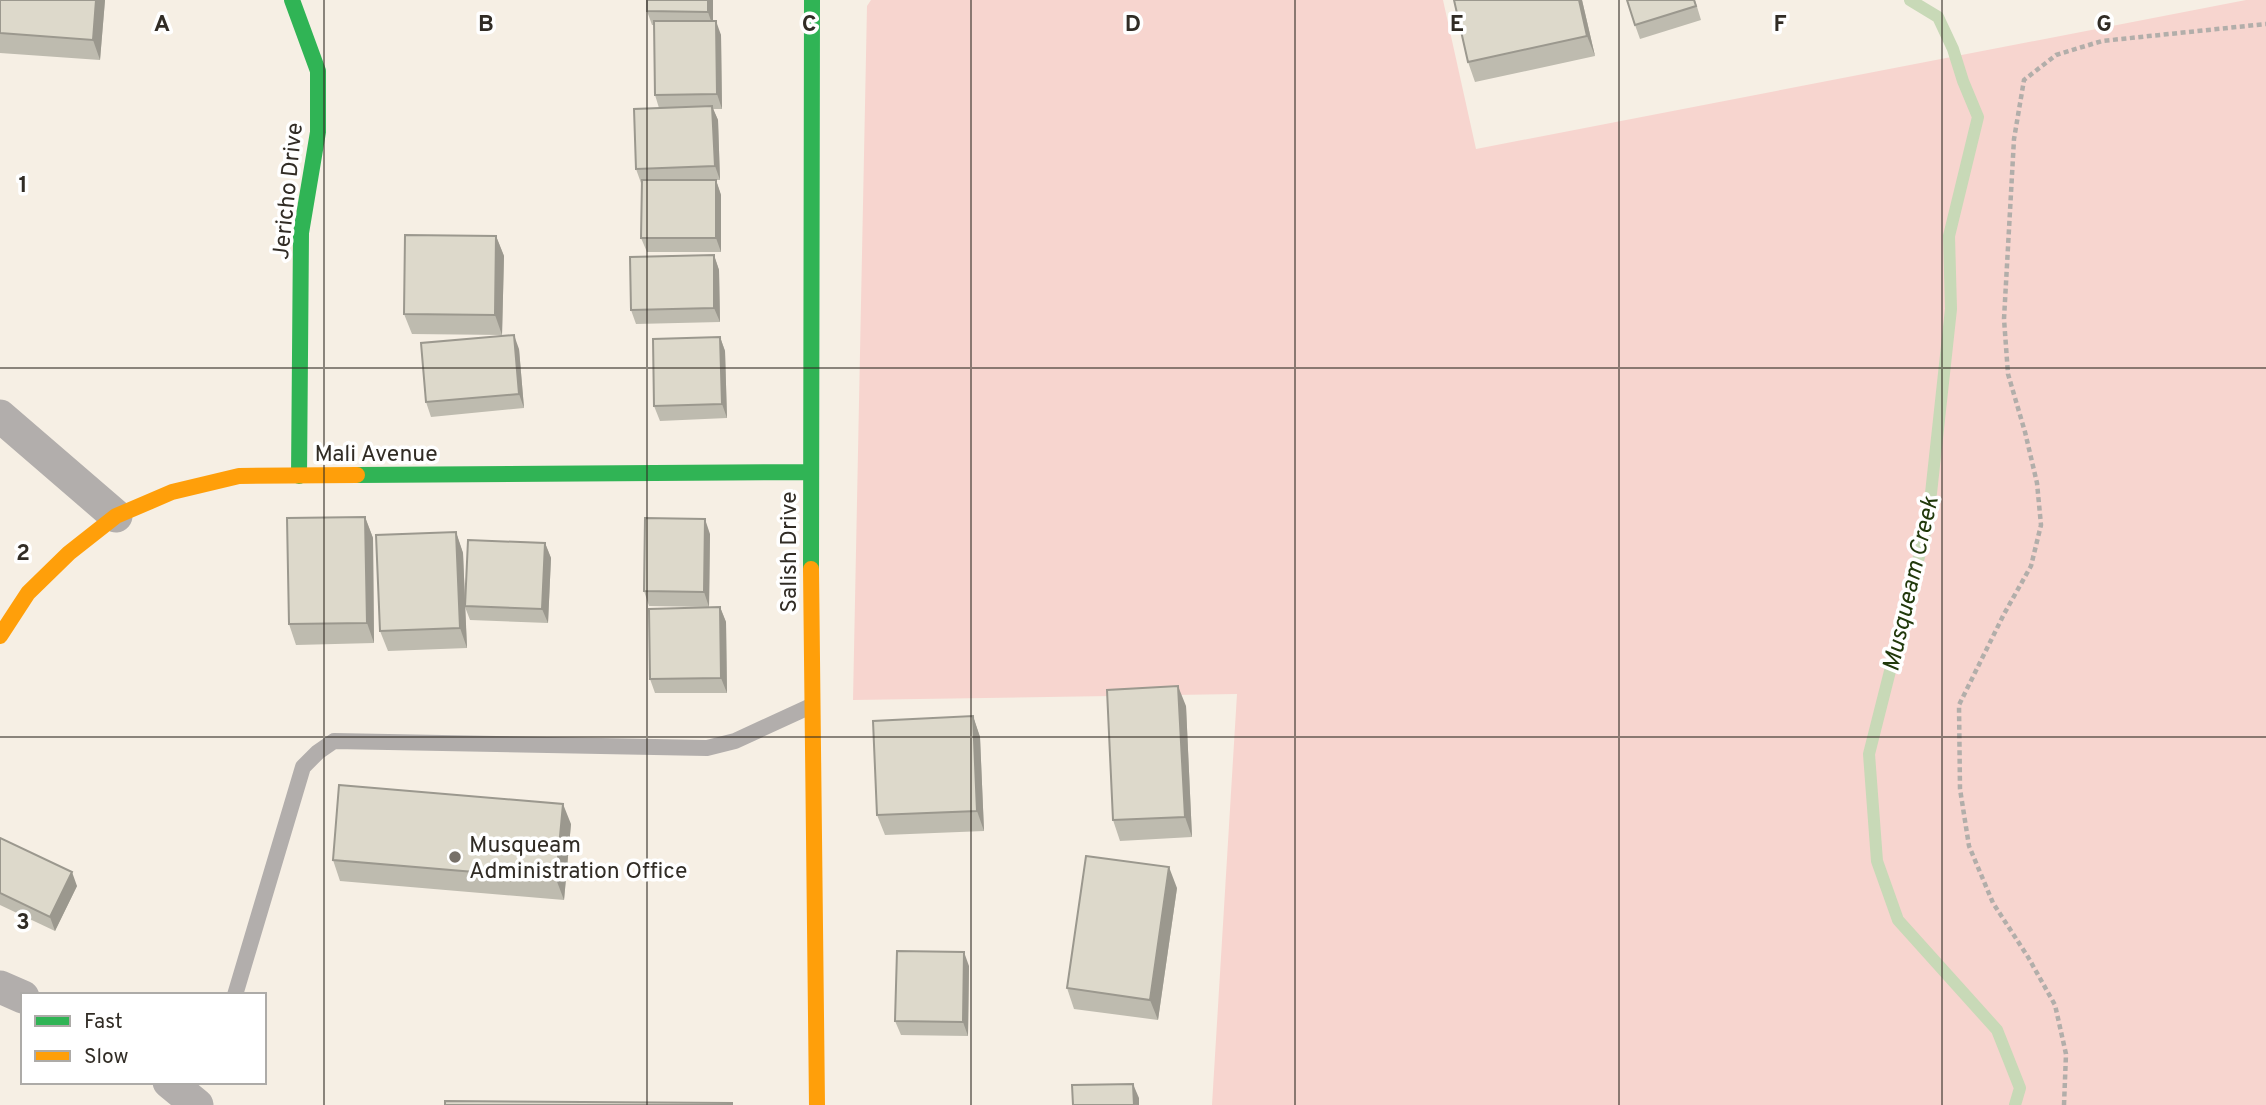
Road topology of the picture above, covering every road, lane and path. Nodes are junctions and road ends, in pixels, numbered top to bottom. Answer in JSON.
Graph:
{"nodes":[{"id":1,"x":292,"y":0,"type":"edge"},
{"id":2,"x":812,"y":0,"type":"edge"},
{"id":3,"x":2266,"y":24,"type":"edge"},
{"id":4,"x":0,"y":415,"type":"edge"},
{"id":5,"x":811,"y":472,"type":"junction"},
{"id":6,"x":299,"y":477,"type":"junction"},
{"id":7,"x":116,"y":516,"type":"junction"},
{"id":8,"x":0,"y":636,"type":"edge"},
{"id":9,"x":811,"y":706,"type":"junction"},
{"id":10,"x":0,"y":987,"type":"edge"},
{"id":11,"x":236,"y":993,"type":"edge"},
{"id":12,"x":21,"y":996,"type":"edge"},
{"id":13,"x":817,"y":1105,"type":"edge"},
{"id":14,"x":2064,"y":1105,"type":"edge"}],
"edges":[{"from":1,"to":6,"type":"street","name":"Jericho Drive"},
{"from":2,"to":5,"type":"street","name":"Salish Drive"},
{"from":3,"to":14,"type":"path"},
{"from":4,"to":7,"type":"street"},
{"from":5,"to":6,"type":"street","name":"Mali Avenue"},
{"from":5,"to":9,"type":"street","name":"Salish Drive"},
{"from":6,"to":7,"type":"street","name":"Mali Avenue"},
{"from":7,"to":8,"type":"street","name":"Mali Avenue"},
{"from":9,"to":11,"type":"lane"},
{"from":9,"to":13,"type":"street","name":"Salish Drive"},
{"from":10,"to":12,"type":"street"}]}
